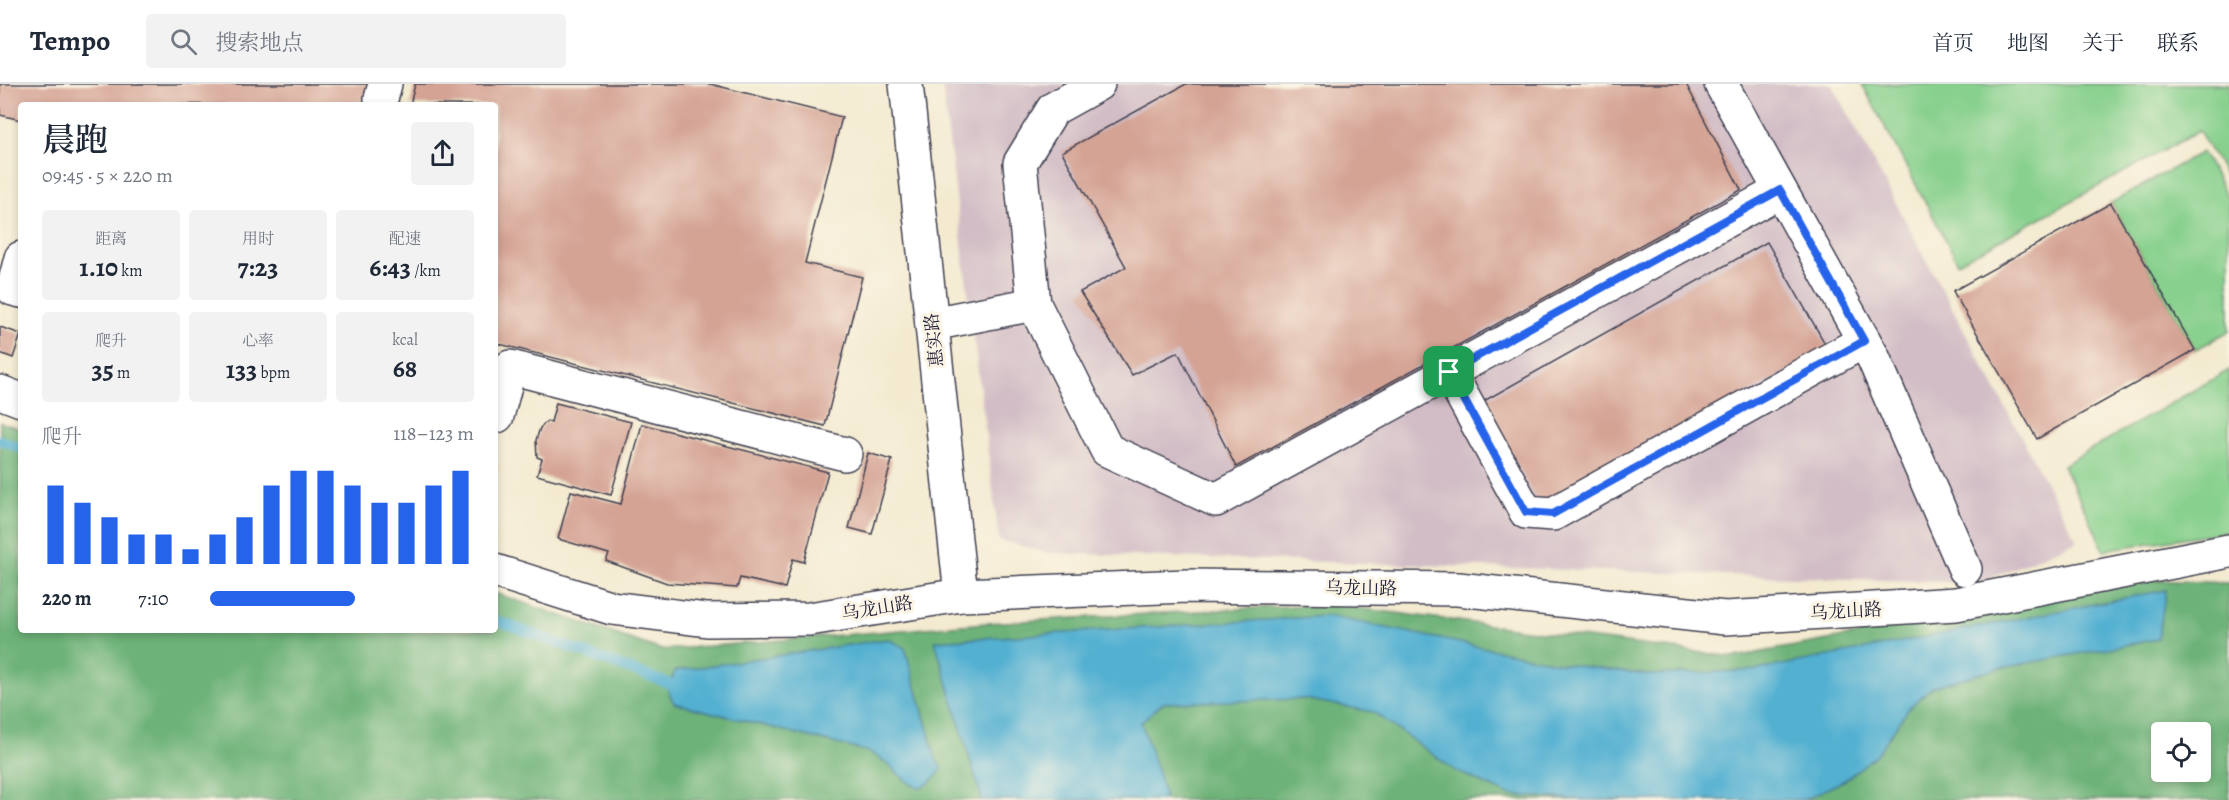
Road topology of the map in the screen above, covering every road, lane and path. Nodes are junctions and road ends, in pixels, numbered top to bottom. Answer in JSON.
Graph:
{"nodes":[{"id":1,"x":906,"y":84,"type":"edge"},
{"id":2,"x":1098,"y":84,"type":"edge"},
{"id":3,"x":1721,"y":84,"type":"edge"},
{"id":4,"x":1780,"y":190,"type":"junction"},
{"id":5,"x":18,"y":270,"type":"edge"},
{"id":6,"x":18,"y":290,"type":"edge"},
{"id":7,"x":1034,"y":304,"type":"junction"},
{"id":8,"x":932,"y":324,"type":"junction"},
{"id":9,"x":1864,"y":341,"type":"junction"},
{"id":10,"x":1449,"y":372,"type":"junction"},
{"id":11,"x":0,"y":392,"type":"edge"},
{"id":12,"x":18,"y":399,"type":"edge"},
{"id":13,"x":498,"y":412,"type":"edge"},
{"id":14,"x":845,"y":454,"type":"dead end"},
{"id":15,"x":2229,"y":551,"type":"edge"},
{"id":16,"x":1965,"y":570,"type":"dead end"},
{"id":17,"x":498,"y":572,"type":"edge"},
{"id":18,"x":961,"y":595,"type":"junction"}],
"edges":[{"from":1,"to":8,"type":"street","name":"惠实路"},
{"from":2,"to":7,"type":"street"},
{"from":3,"to":4,"type":"street"},
{"from":4,"to":9,"type":"street"},
{"from":4,"to":10,"type":"street"},
{"from":5,"to":6,"type":"street"},
{"from":7,"to":8,"type":"street"},
{"from":7,"to":10,"type":"street"},
{"from":8,"to":18,"type":"street","name":"惠实路"},
{"from":9,"to":10,"type":"street"},
{"from":9,"to":16,"type":"street"},
{"from":11,"to":12,"type":"street"},
{"from":13,"to":14,"type":"street"},
{"from":15,"to":18,"type":"street","name":"乌龙山路"},
{"from":17,"to":18,"type":"street","name":"乌龙山路"}]}
